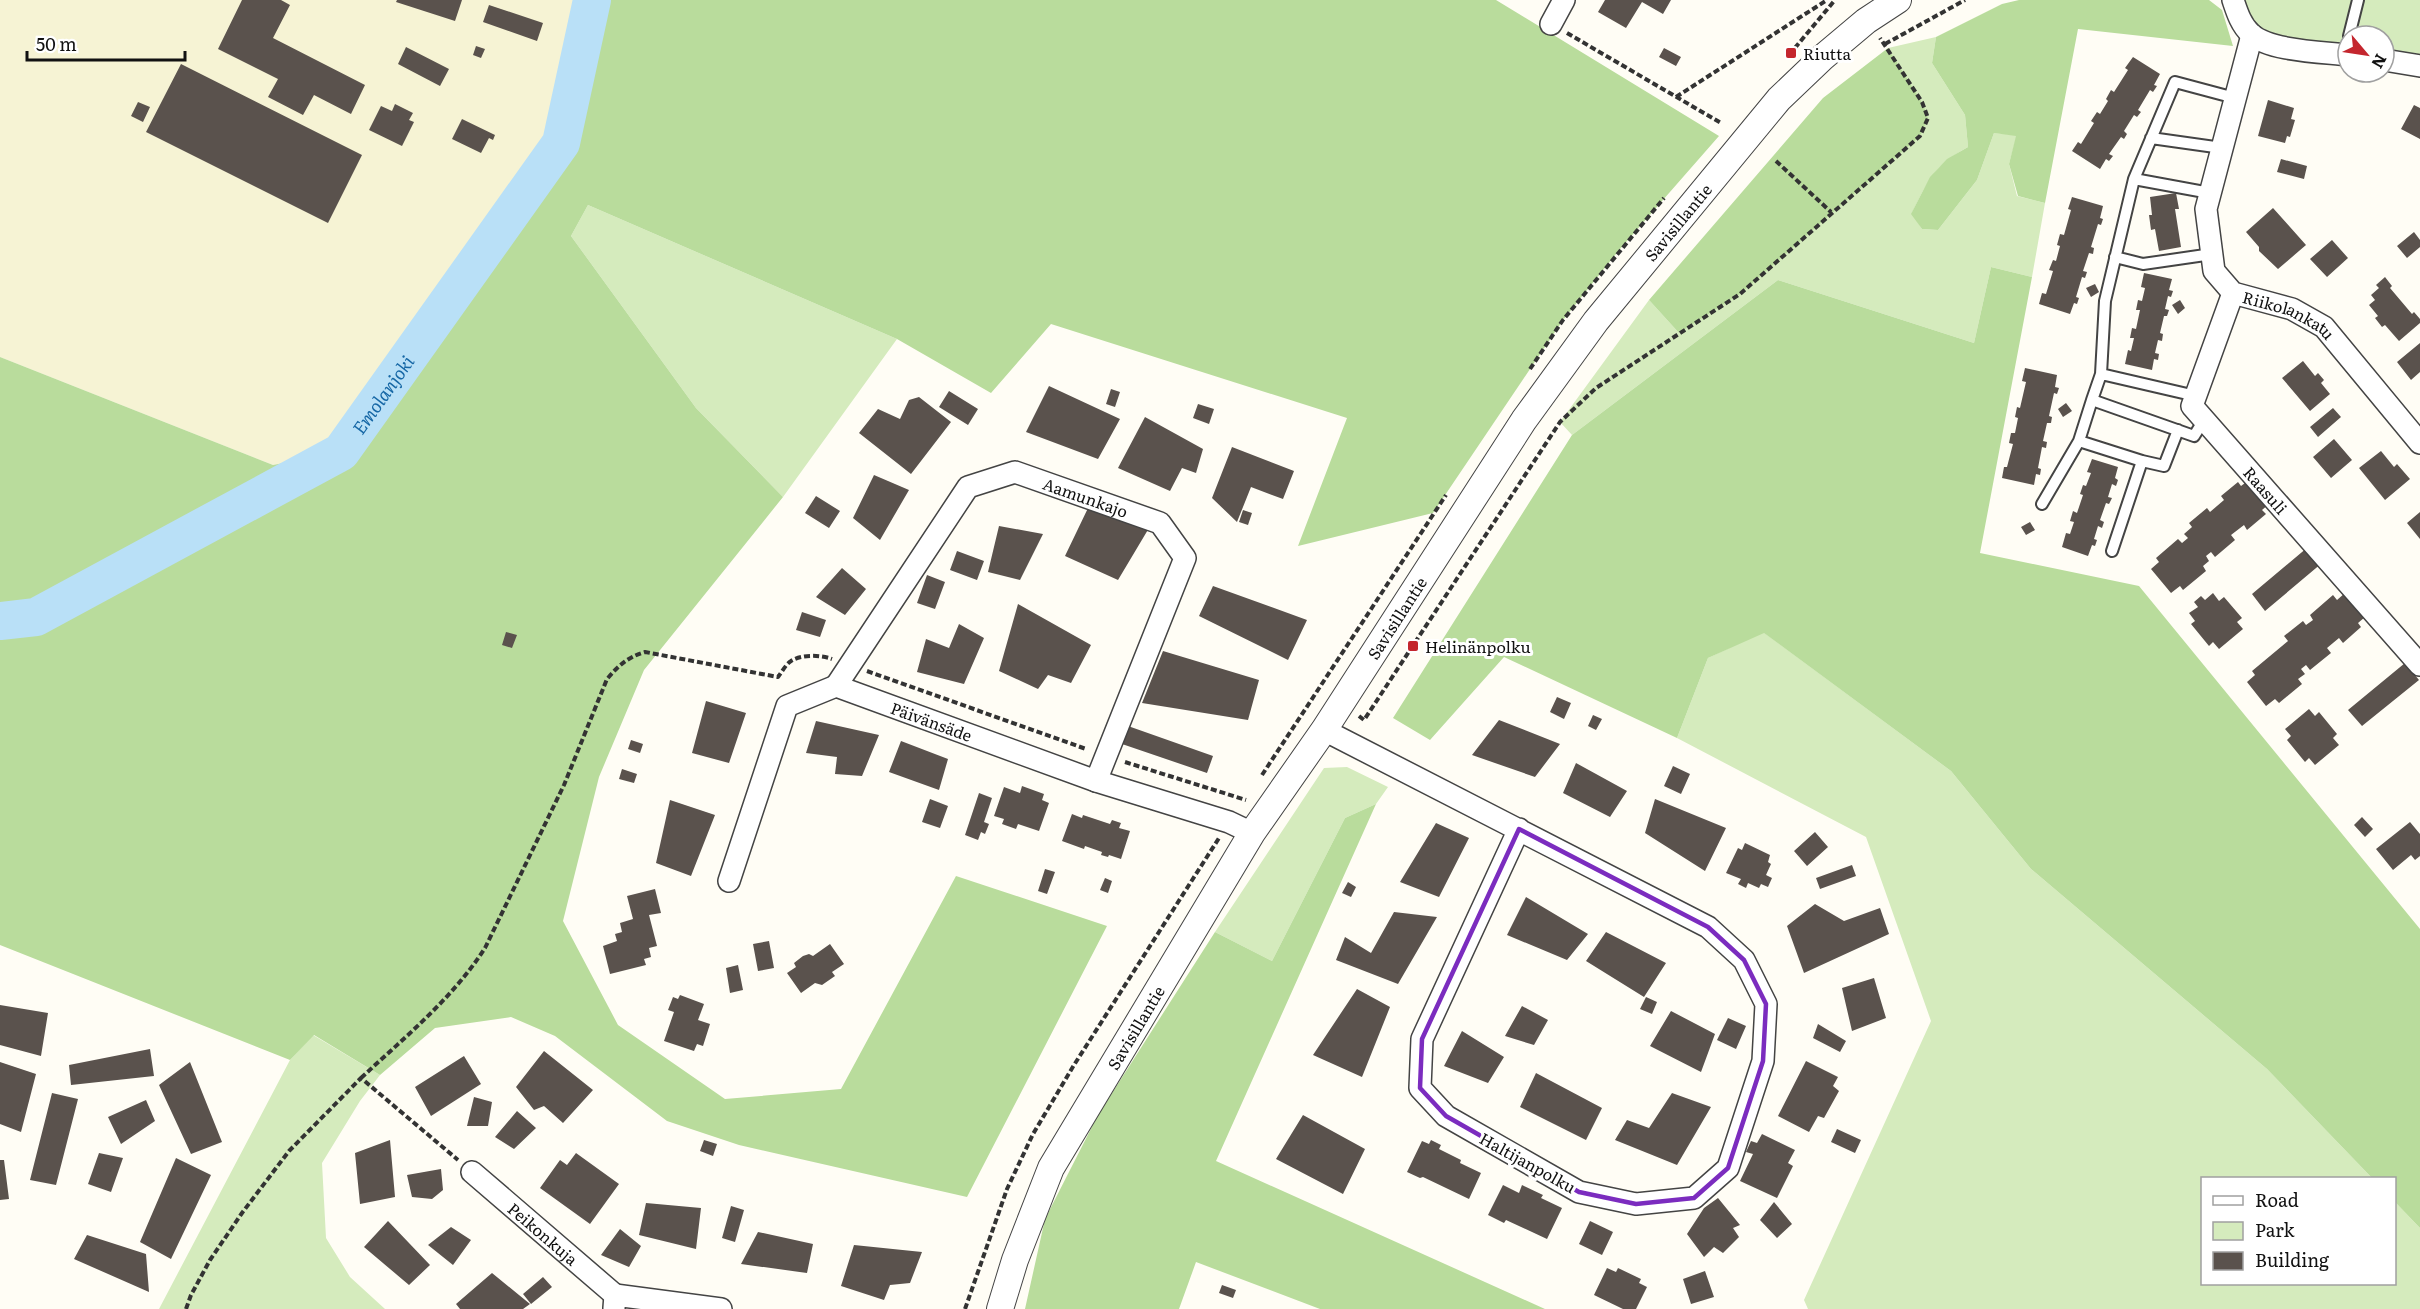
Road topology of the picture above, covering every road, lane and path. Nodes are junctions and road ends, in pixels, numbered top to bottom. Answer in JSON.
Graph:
{"nodes":[{"id":1,"x":1564,"y":0,"type":"edge"},
{"id":2,"x":1827,"y":0,"type":"edge"},
{"id":3,"x":1898,"y":0,"type":"edge"},
{"id":4,"x":1965,"y":0,"type":"edge"},
{"id":5,"x":2233,"y":0,"type":"edge"},
{"id":6,"x":2358,"y":0,"type":"edge"},
{"id":7,"x":1866,"y":21,"type":"junction"},
{"id":8,"x":1551,"y":24,"type":"joint"},
{"id":9,"x":2353,"y":24,"type":"edge"},
{"id":10,"x":2252,"y":36,"type":"junction"},
{"id":11,"x":1885,"y":44,"type":"junction"},
{"id":12,"x":2336,"y":47,"type":"edge"},
{"id":13,"x":2396,"y":62,"type":"edge"},
{"id":14,"x":2420,"y":66,"type":"edge"},
{"id":15,"x":1676,"y":97,"type":"junction"},
{"id":16,"x":2235,"y":98,"type":"junction"},
{"id":17,"x":1721,"y":123,"type":"dead end"},
{"id":18,"x":2151,"y":138,"type":"junction"},
{"id":19,"x":2222,"y":148,"type":"junction"},
{"id":20,"x":1776,"y":161,"type":"dead end"},
{"id":21,"x":2134,"y":179,"type":"junction"},
{"id":22,"x":2210,"y":193,"type":"junction"},
{"id":23,"x":1831,"y":212,"type":"junction"},
{"id":24,"x":2212,"y":254,"type":"junction"},
{"id":25,"x":2115,"y":257,"type":"junction"},
{"id":26,"x":2233,"y":293,"type":"junction"},
{"id":27,"x":2101,"y":374,"type":"junction"},
{"id":28,"x":2196,"y":396,"type":"junction"},
{"id":29,"x":2092,"y":400,"type":"junction"},
{"id":30,"x":2204,"y":420,"type":"junction"},
{"id":31,"x":2178,"y":430,"type":"junction"},
{"id":32,"x":2079,"y":441,"type":"junction"},
{"id":33,"x":2420,"y":443,"type":"edge"},
{"id":34,"x":2142,"y":461,"type":"junction"},
{"id":35,"x":2042,"y":504,"type":"dead end"},
{"id":36,"x":2112,"y":551,"type":"dead end"},
{"id":37,"x":850,"y":665,"type":"junction"},
{"id":38,"x":2420,"y":665,"type":"edge"},
{"id":39,"x":836,"y":686,"type":"junction"},
{"id":40,"x":1364,"y":720,"type":"dead end"},
{"id":41,"x":1324,"y":730,"type":"junction"},
{"id":42,"x":1106,"y":757,"type":"junction"},
{"id":43,"x":1096,"y":782,"type":"junction"},
{"id":44,"x":1246,"y":800,"type":"dead end"},
{"id":45,"x":1519,"y":829,"type":"junction"},
{"id":46,"x":1252,"y":833,"type":"junction"},
{"id":47,"x":729,"y":881,"type":"dead end"},
{"id":48,"x":361,"y":1078,"type":"junction"},
{"id":49,"x":472,"y":1172,"type":"joint"},
{"id":50,"x":615,"y":1302,"type":"edge"},
{"id":51,"x":186,"y":1309,"type":"edge"},
{"id":52,"x":721,"y":1309,"type":"edge"},
{"id":53,"x":1000,"y":1309,"type":"edge"}],
"edges":[{"from":1,"to":8,"type":"street"},
{"from":2,"to":15,"type":"path"},
{"from":3,"to":7,"type":"street","name":"Savisillantie"},
{"from":4,"to":11,"type":"path"},
{"from":5,"to":10,"type":"street"},
{"from":6,"to":9,"type":"lane"},
{"from":7,"to":11,"type":"path"},
{"from":7,"to":41,"type":"street","name":"Savisillantie"},
{"from":8,"to":15,"type":"path"},
{"from":10,"to":12,"type":"street"},
{"from":10,"to":16,"type":"street","name":"Riikolankatu"},
{"from":11,"to":23,"type":"path"},
{"from":13,"to":14,"type":"street"},
{"from":15,"to":17,"type":"path"},
{"from":16,"to":18,"type":"lane"},
{"from":16,"to":19,"type":"street","name":"Riikolankatu"},
{"from":18,"to":19,"type":"lane"},
{"from":18,"to":21,"type":"lane"},
{"from":19,"to":22,"type":"street","name":"Riikolankatu"},
{"from":20,"to":23,"type":"path"},
{"from":21,"to":22,"type":"lane"},
{"from":21,"to":25,"type":"lane"},
{"from":22,"to":24,"type":"street","name":"Riikolankatu"},
{"from":23,"to":40,"type":"path"},
{"from":24,"to":25,"type":"lane"},
{"from":24,"to":26,"type":"street","name":"Riikolankatu"},
{"from":25,"to":27,"type":"lane"},
{"from":26,"to":28,"type":"street"},
{"from":26,"to":33,"type":"street","name":"Riikolankatu"},
{"from":27,"to":28,"type":"lane"},
{"from":27,"to":29,"type":"lane"},
{"from":28,"to":30,"type":"street","name":"Raasuli"},
{"from":29,"to":31,"type":"lane"},
{"from":29,"to":32,"type":"lane"},
{"from":30,"to":31,"type":"lane"},
{"from":30,"to":38,"type":"street","name":"Raasuli"},
{"from":31,"to":34,"type":"lane"},
{"from":32,"to":34,"type":"lane"},
{"from":32,"to":35,"type":"lane"},
{"from":34,"to":36,"type":"lane"},
{"from":37,"to":39,"type":"street","name":"Aamunkajo"},
{"from":37,"to":42,"type":"path"},
{"from":37,"to":42,"type":"street","name":"Aamunkajo"},
{"from":37,"to":48,"type":"path"},
{"from":39,"to":43,"type":"street","name":"Päivänsäde"},
{"from":39,"to":47,"type":"street"},
{"from":41,"to":45,"type":"street","name":"Haltijanpolku"},
{"from":41,"to":46,"type":"street","name":"Savisillantie"},
{"from":42,"to":43,"type":"street","name":"Aamunkajo"},
{"from":42,"to":44,"type":"path"},
{"from":43,"to":46,"type":"street","name":"Päivänsäde"},
{"from":45,"to":45,"type":"street","name":"Haltijanpolku"},
{"from":46,"to":53,"type":"street","name":"Savisillantie"},
{"from":48,"to":49,"type":"path"},
{"from":48,"to":51,"type":"path"},
{"from":49,"to":50,"type":"street","name":"Peikonkuja"},
{"from":50,"to":52,"type":"street"}]}
